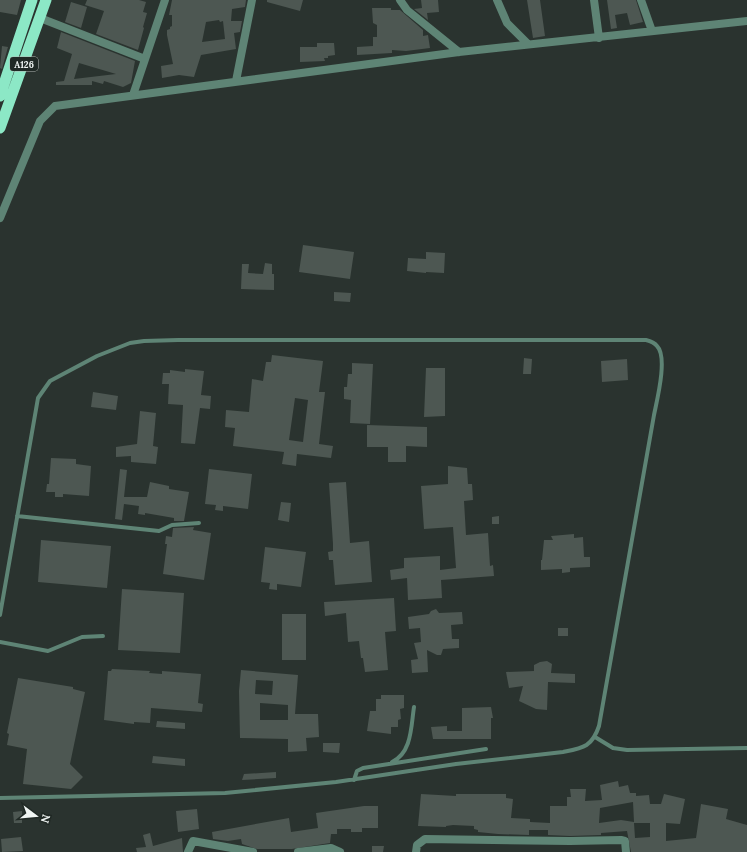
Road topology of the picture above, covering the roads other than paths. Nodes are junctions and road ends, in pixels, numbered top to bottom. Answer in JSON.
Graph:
{"nodes":[{"id":1,"x":32,"y":0,"type":"edge"},
{"id":2,"x":46,"y":0,"type":"edge"},
{"id":3,"x":165,"y":0,"type":"edge"},
{"id":4,"x":252,"y":0,"type":"edge"},
{"id":5,"x":400,"y":0,"type":"edge"},
{"id":6,"x":497,"y":0,"type":"edge"},
{"id":7,"x":594,"y":0,"type":"edge"},
{"id":8,"x":641,"y":0,"type":"edge"},
{"id":9,"x":40,"y":18,"type":"junction"},
{"id":10,"x":747,"y":21,"type":"edge"},
{"id":11,"x":652,"y":31,"type":"junction"},
{"id":12,"x":599,"y":38,"type":"junction"},
{"id":13,"x":528,"y":44,"type":"junction"},
{"id":14,"x":459,"y":52,"type":"junction"},
{"id":15,"x":145,"y":59,"type":"junction"},
{"id":16,"x":236,"y":81,"type":"junction"},
{"id":17,"x":1,"y":89,"type":"edge"},
{"id":18,"x":133,"y":95,"type":"junction"},
{"id":19,"x":0,"y":128,"type":"edge"},
{"id":20,"x":0,"y":218,"type":"edge"},
{"id":21,"x":17,"y":516,"type":"junction"},
{"id":22,"x":199,"y":523,"type":"dead end"},
{"id":23,"x":0,"y":615,"type":"edge"},
{"id":24,"x":103,"y":636,"type":"dead end"},
{"id":25,"x":0,"y":642,"type":"edge"},
{"id":26,"x":414,"y":707,"type":"dead end"},
{"id":27,"x":595,"y":737,"type":"junction"},
{"id":28,"x":747,"y":748,"type":"edge"},
{"id":29,"x":486,"y":749,"type":"dead end"},
{"id":30,"x":387,"y":764,"type":"junction"},
{"id":31,"x":354,"y":780,"type":"junction"},
{"id":32,"x":0,"y":798,"type":"edge"},
{"id":33,"x":188,"y":852,"type":"edge"},
{"id":34,"x":253,"y":852,"type":"edge"},
{"id":35,"x":298,"y":852,"type":"edge"},
{"id":36,"x":340,"y":852,"type":"edge"},
{"id":37,"x":416,"y":852,"type":"edge"},
{"id":38,"x":626,"y":852,"type":"edge"}],
"edges":[{"from":1,"to":17,"type":"highway","number":"A126"},
{"from":2,"to":9,"type":"highway","number":"A126"},
{"from":3,"to":15,"type":"street"},
{"from":4,"to":16,"type":"street"},
{"from":5,"to":14,"type":"street"},
{"from":6,"to":13,"type":"street"},
{"from":7,"to":12,"type":"street"},
{"from":8,"to":11,"type":"street"},
{"from":9,"to":15,"type":"street"},
{"from":9,"to":19,"type":"highway","number":"A126"},
{"from":10,"to":11,"type":"street"},
{"from":11,"to":12,"type":"street"},
{"from":12,"to":13,"type":"street"},
{"from":13,"to":14,"type":"street"},
{"from":14,"to":16,"type":"street"},
{"from":15,"to":18,"type":"street"},
{"from":16,"to":18,"type":"street"},
{"from":18,"to":20,"type":"street"},
{"from":21,"to":22,"type":"lane"},
{"from":21,"to":23,"type":"lane"},
{"from":21,"to":27,"type":"lane"},
{"from":24,"to":25,"type":"lane"},
{"from":26,"to":30,"type":"lane"},
{"from":27,"to":28,"type":"lane"},
{"from":27,"to":31,"type":"lane"},
{"from":29,"to":30,"type":"lane"},
{"from":30,"to":31,"type":"lane"},
{"from":31,"to":32,"type":"lane"},
{"from":33,"to":34,"type":"street"},
{"from":35,"to":36,"type":"street"},
{"from":37,"to":38,"type":"street"}]}
